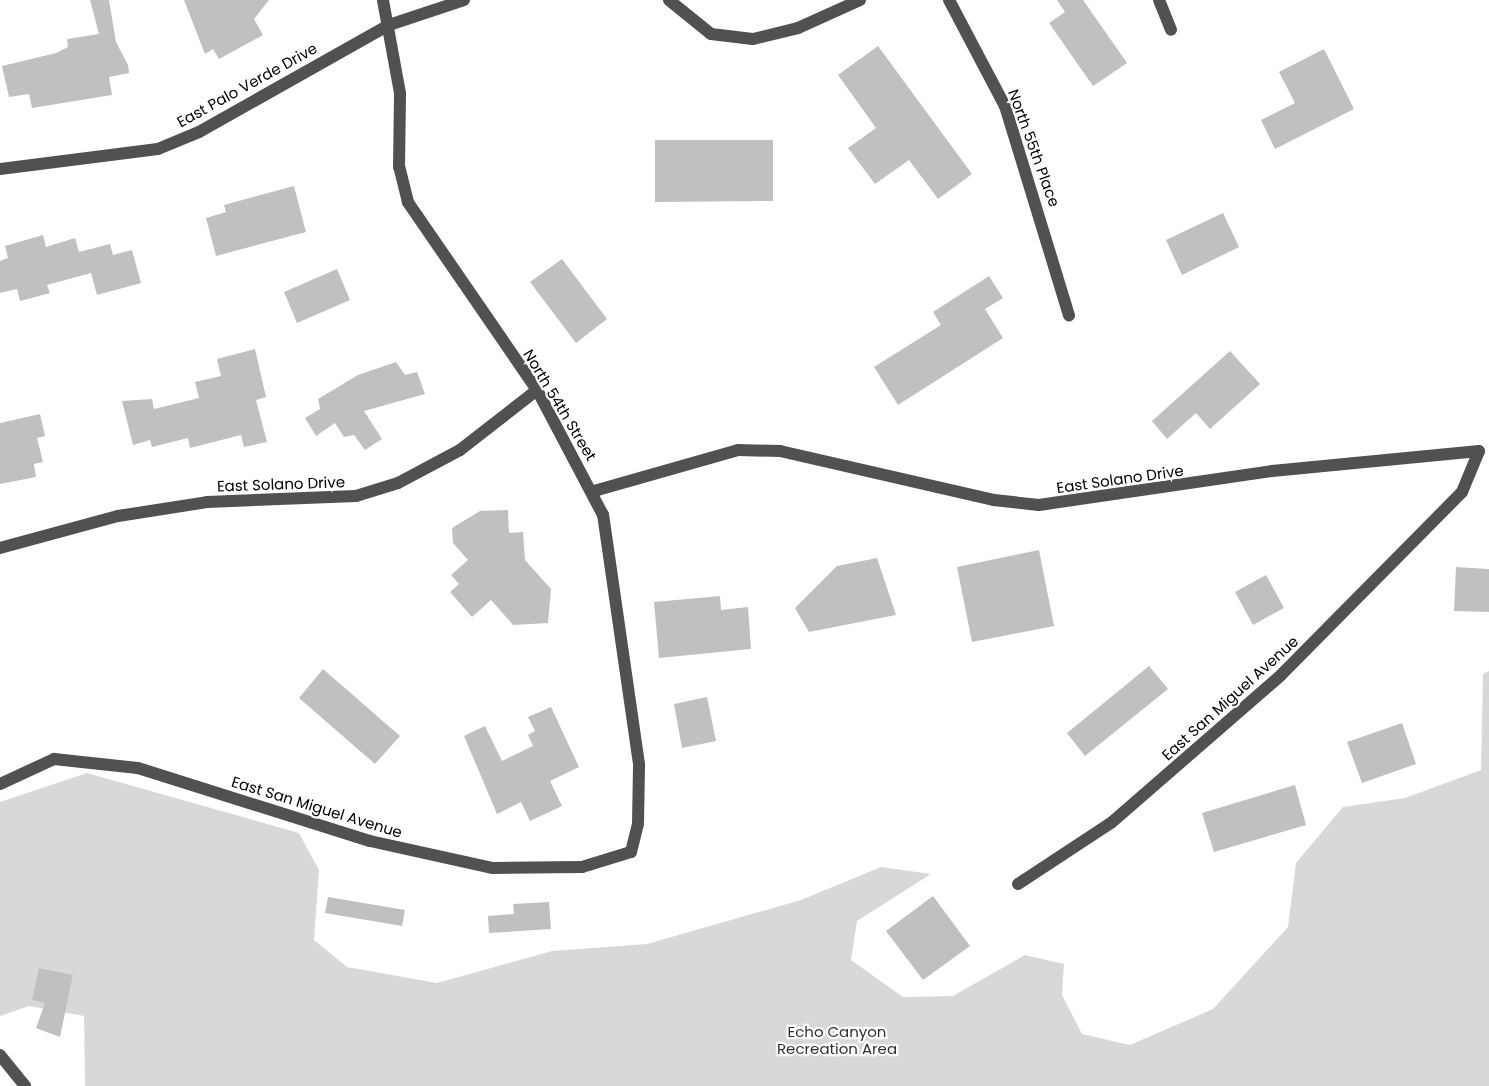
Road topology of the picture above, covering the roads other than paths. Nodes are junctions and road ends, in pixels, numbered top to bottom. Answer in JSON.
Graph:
{"nodes":[{"id":1,"x":383,"y":0,"type":"edge"},
{"id":2,"x":464,"y":0,"type":"edge"},
{"id":3,"x":669,"y":0,"type":"edge"},
{"id":4,"x":860,"y":0,"type":"edge"},
{"id":5,"x":949,"y":0,"type":"edge"},
{"id":6,"x":1159,"y":0,"type":"edge"},
{"id":7,"x":389,"y":25,"type":"junction"},
{"id":8,"x":1171,"y":30,"type":"dead end"},
{"id":9,"x":0,"y":169,"type":"edge"},
{"id":10,"x":1069,"y":315,"type":"dead end"},
{"id":11,"x":537,"y":390,"type":"junction"},
{"id":12,"x":1479,"y":451,"type":"joint"},
{"id":13,"x":594,"y":491,"type":"junction"},
{"id":14,"x":0,"y":548,"type":"edge"},
{"id":15,"x":0,"y":784,"type":"edge"},
{"id":16,"x":631,"y":852,"type":"joint"},
{"id":17,"x":1018,"y":884,"type":"dead end"},
{"id":18,"x":0,"y":1055,"type":"edge"},
{"id":19,"x":24,"y":1086,"type":"edge"}],
"edges":[{"from":1,"to":7,"type":"street","name":"North 54th Street"},
{"from":2,"to":7,"type":"street","name":"East Palo Verde Drive"},
{"from":3,"to":4,"type":"street"},
{"from":5,"to":10,"type":"street","name":"North 55th Place"},
{"from":6,"to":8,"type":"street"},
{"from":7,"to":9,"type":"street","name":"East Palo Verde Drive"},
{"from":7,"to":11,"type":"street","name":"North 54th Street"},
{"from":11,"to":13,"type":"street","name":"North 54th Street"},
{"from":11,"to":14,"type":"street","name":"East Solano Drive"},
{"from":12,"to":13,"type":"street","name":"East Solano Drive"},
{"from":12,"to":17,"type":"street","name":"East San Miguel Avenue"},
{"from":13,"to":16,"type":"street","name":"North 54th Street"},
{"from":15,"to":16,"type":"street","name":"East San Miguel Avenue"},
{"from":18,"to":19,"type":"street"}]}
